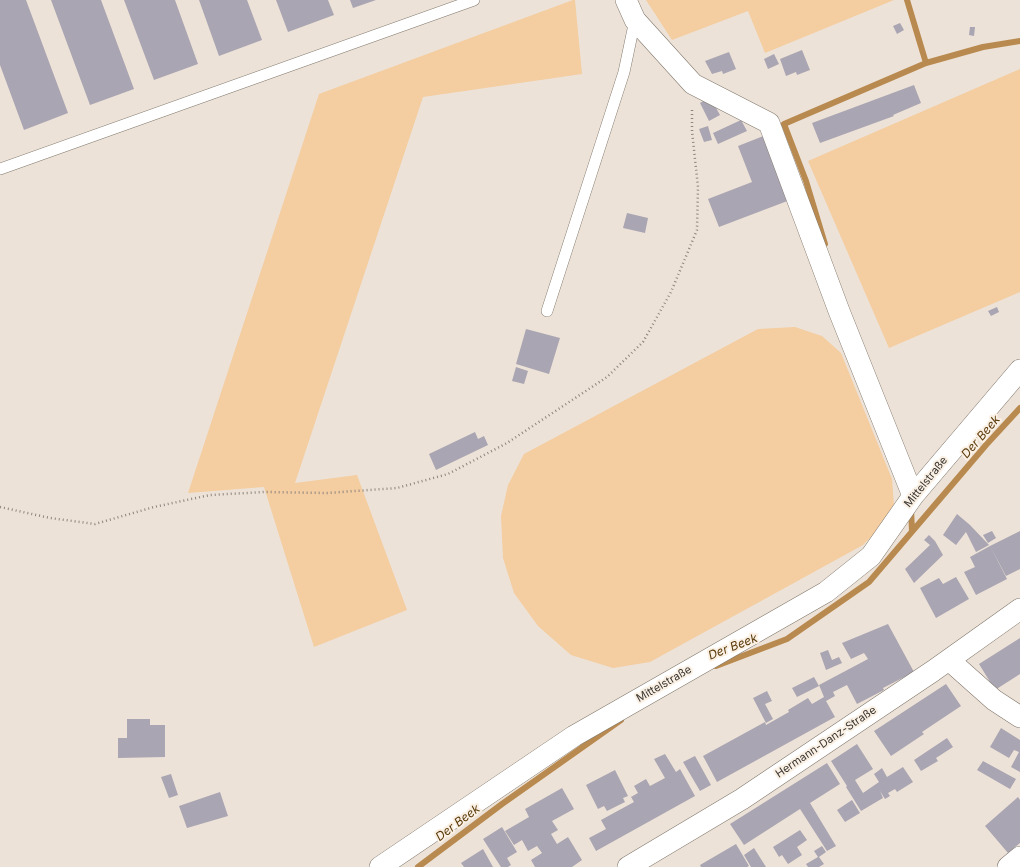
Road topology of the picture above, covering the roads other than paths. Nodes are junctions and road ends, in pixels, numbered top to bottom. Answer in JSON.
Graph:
{"nodes":[{"id":1,"x":474,"y":0,"type":"edge"},
{"id":2,"x":626,"y":0,"type":"edge"},
{"id":3,"x":635,"y":20,"type":"junction"},
{"id":4,"x":0,"y":169,"type":"edge"},
{"id":5,"x":547,"y":311,"type":"dead end"},
{"id":6,"x":1020,"y":370,"type":"edge"},
{"id":7,"x":913,"y":496,"type":"junction"},
{"id":8,"x":1020,"y":609,"type":"edge"},
{"id":9,"x":949,"y":660,"type":"junction"},
{"id":10,"x":1020,"y":717,"type":"edge"},
{"id":11,"x":1020,"y":857,"type":"edge"},
{"id":12,"x":380,"y":867,"type":"edge"},
{"id":13,"x":628,"y":867,"type":"edge"},
{"id":14,"x":1008,"y":867,"type":"edge"}],
"edges":[{"from":1,"to":4,"type":"lane"},
{"from":2,"to":3,"type":"street"},
{"from":3,"to":5,"type":"lane"},
{"from":3,"to":7,"type":"street"},
{"from":6,"to":7,"type":"street","name":"Mittelstraße"},
{"from":7,"to":12,"type":"street","name":"Mittelstraße"},
{"from":8,"to":9,"type":"street","name":"Hermann-Danz-Straße"},
{"from":9,"to":10,"type":"street"},
{"from":9,"to":13,"type":"street","name":"Hermann-Danz-Straße"},
{"from":11,"to":14,"type":"street"}]}
